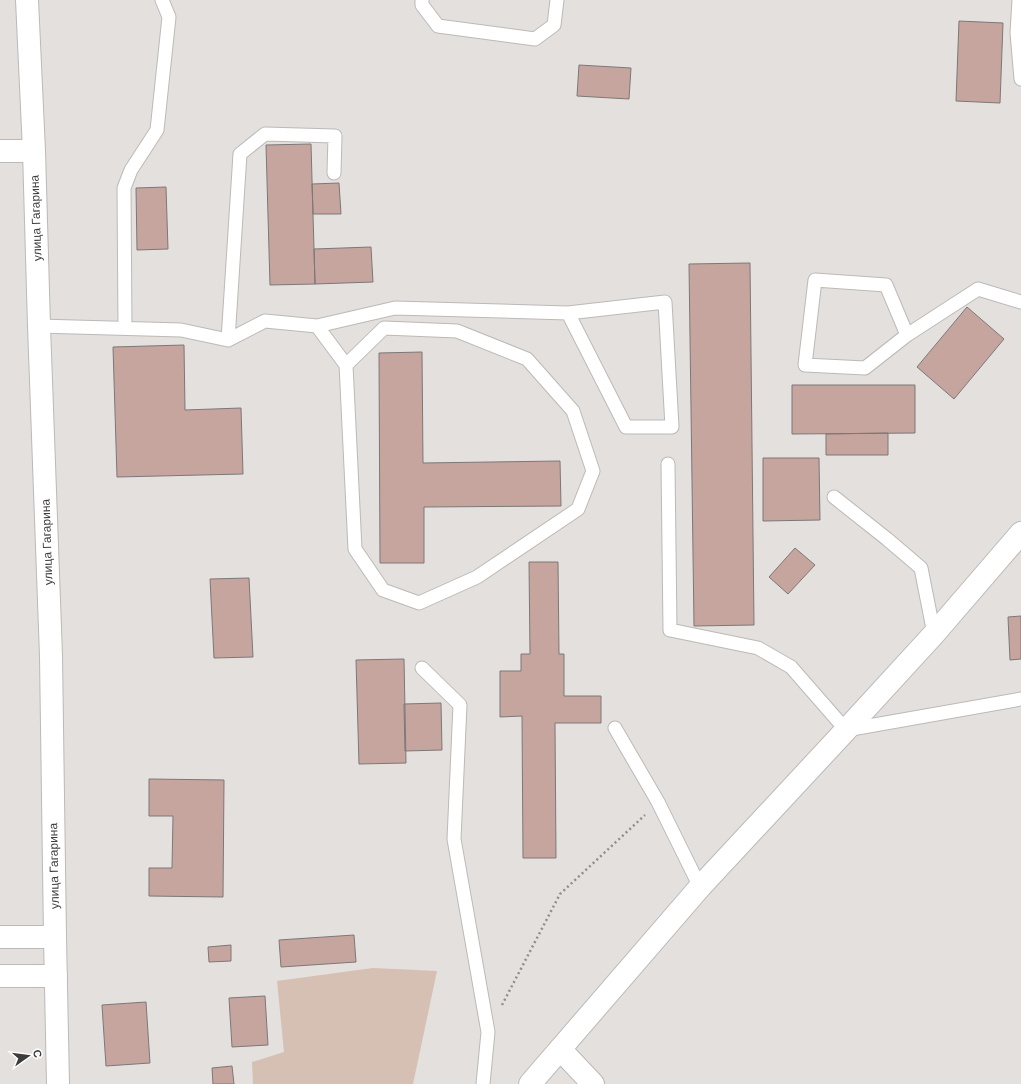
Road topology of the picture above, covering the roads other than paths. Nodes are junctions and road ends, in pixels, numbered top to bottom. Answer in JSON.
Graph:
{"nodes":[{"id":1,"x":27,"y":0,"type":"edge"},
{"id":2,"x":162,"y":0,"type":"edge"},
{"id":3,"x":422,"y":0,"type":"edge"},
{"id":4,"x":556,"y":0,"type":"edge"},
{"id":5,"x":1019,"y":0,"type":"edge"},
{"id":6,"x":1021,"y":79,"type":"edge"},
{"id":7,"x":34,"y":151,"type":"junction"},
{"id":8,"x":0,"y":152,"type":"edge"},
{"id":9,"x":334,"y":173,"type":"dead end"},
{"id":10,"x":1021,"y":302,"type":"edge"},
{"id":11,"x":568,"y":313,"type":"junction"},
{"id":12,"x":39,"y":326,"type":"junction"},
{"id":13,"x":317,"y":326,"type":"junction"},
{"id":14,"x":125,"y":328,"type":"junction"},
{"id":15,"x":907,"y":335,"type":"junction"},
{"id":16,"x":228,"y":340,"type":"junction"},
{"id":17,"x":346,"y":365,"type":"junction"},
{"id":18,"x":668,"y":464,"type":"dead end"},
{"id":19,"x":834,"y":497,"type":"dead end"},
{"id":20,"x":1021,"y":533,"type":"edge"},
{"id":21,"x":934,"y":634,"type":"junction"},
{"id":22,"x":422,"y":668,"type":"dead end"},
{"id":23,"x":1021,"y":699,"type":"edge"},
{"id":24,"x":615,"y":728,"type":"dead end"},
{"id":25,"x":846,"y":730,"type":"junction"},
{"id":26,"x":700,"y":887,"type":"junction"},
{"id":27,"x":55,"y":936,"type":"junction"},
{"id":28,"x":0,"y":937,"type":"edge"},
{"id":29,"x":0,"y":976,"type":"edge"},
{"id":30,"x":56,"y":976,"type":"junction"},
{"id":31,"x":560,"y":1049,"type":"junction"},
{"id":32,"x":58,"y":1084,"type":"edge"},
{"id":33,"x":483,"y":1084,"type":"edge"},
{"id":34,"x":530,"y":1084,"type":"edge"},
{"id":35,"x":592,"y":1084,"type":"edge"}],
"edges":[{"from":1,"to":7,"type":"main road","name":"улица Гагарина"},
{"from":2,"to":14,"type":"lane"},
{"from":3,"to":4,"type":"lane"},
{"from":5,"to":6,"type":"lane"},
{"from":7,"to":8,"type":"main road"},
{"from":7,"to":12,"type":"main road","name":"улица Гагарина"},
{"from":9,"to":16,"type":"lane"},
{"from":10,"to":15,"type":"lane"},
{"from":11,"to":11,"type":"lane"},
{"from":11,"to":13,"type":"lane"},
{"from":12,"to":14,"type":"lane"},
{"from":12,"to":27,"type":"main road","name":"улица Гагарина"},
{"from":13,"to":16,"type":"lane"},
{"from":13,"to":17,"type":"lane"},
{"from":14,"to":16,"type":"lane"},
{"from":15,"to":15,"type":"lane"},
{"from":17,"to":17,"type":"lane"},
{"from":18,"to":25,"type":"lane"},
{"from":19,"to":21,"type":"lane"},
{"from":20,"to":21,"type":"main road"},
{"from":21,"to":25,"type":"main road"},
{"from":22,"to":33,"type":"lane"},
{"from":23,"to":25,"type":"lane"},
{"from":24,"to":26,"type":"lane"},
{"from":25,"to":26,"type":"main road"},
{"from":26,"to":31,"type":"main road"},
{"from":27,"to":28,"type":"main road"},
{"from":27,"to":30,"type":"main road","name":"улица Гагарина"},
{"from":29,"to":30,"type":"main road"},
{"from":30,"to":32,"type":"main road","name":"улица Гагарина"},
{"from":31,"to":34,"type":"main road"},
{"from":31,"to":35,"type":"main road"}]}
